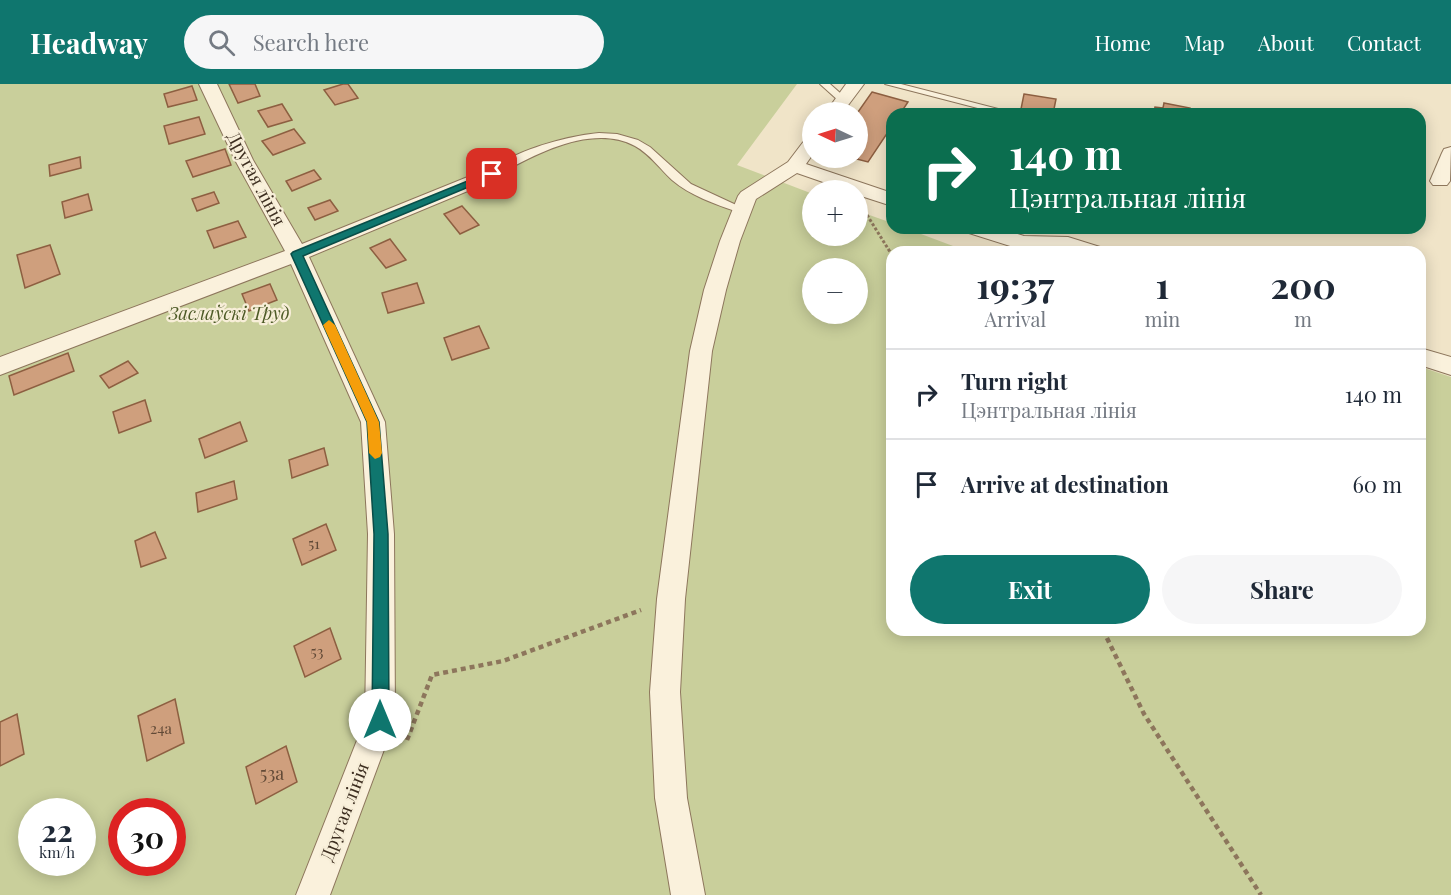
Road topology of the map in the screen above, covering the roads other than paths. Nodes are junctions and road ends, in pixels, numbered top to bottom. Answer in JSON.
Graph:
{"nodes":[{"id":1,"x":208,"y":84,"type":"edge"},
{"id":2,"x":825,"y":84,"type":"edge"},
{"id":3,"x":855,"y":84,"type":"edge"},
{"id":4,"x":890,"y":84,"type":"edge"},
{"id":5,"x":836,"y":102,"type":"edge"},
{"id":6,"x":842,"y":102,"type":"edge"},
{"id":7,"x":989,"y":108,"type":"edge"},
{"id":8,"x":1451,"y":153,"type":"edge"},
{"id":9,"x":802,"y":156,"type":"edge"},
{"id":10,"x":795,"y":166,"type":"junction"},
{"id":11,"x":492,"y":174,"type":"joint"},
{"id":12,"x":1440,"y":181,"type":"dead end"},
{"id":13,"x":886,"y":198,"type":"edge"},
{"id":14,"x":742,"y":210,"type":"junction"},
{"id":15,"x":995,"y":234,"type":"edge"},
{"id":16,"x":1074,"y":246,"type":"edge"},
{"id":17,"x":297,"y":254,"type":"junction"},
{"id":18,"x":1426,"y":358,"type":"edge"},
{"id":19,"x":0,"y":366,"type":"edge"},
{"id":20,"x":1451,"y":366,"type":"edge"},
{"id":21,"x":313,"y":895,"type":"edge"},
{"id":22,"x":688,"y":895,"type":"edge"}],
"edges":[{"from":1,"to":17,"type":"street","name":"Другая лінія"},
{"from":2,"to":5,"type":"lane"},
{"from":3,"to":6,"type":"street"},
{"from":4,"to":7,"type":"lane"},
{"from":8,"to":12,"type":"street"},
{"from":9,"to":10,"type":"street"},
{"from":10,"to":13,"type":"street"},
{"from":10,"to":14,"type":"street"},
{"from":11,"to":14,"type":"lane"},
{"from":11,"to":17,"type":"street"},
{"from":14,"to":22,"type":"street"},
{"from":15,"to":16,"type":"street"},
{"from":17,"to":19,"type":"street"},
{"from":17,"to":21,"type":"street","name":"Другая лінія"},
{"from":18,"to":20,"type":"street"}]}
